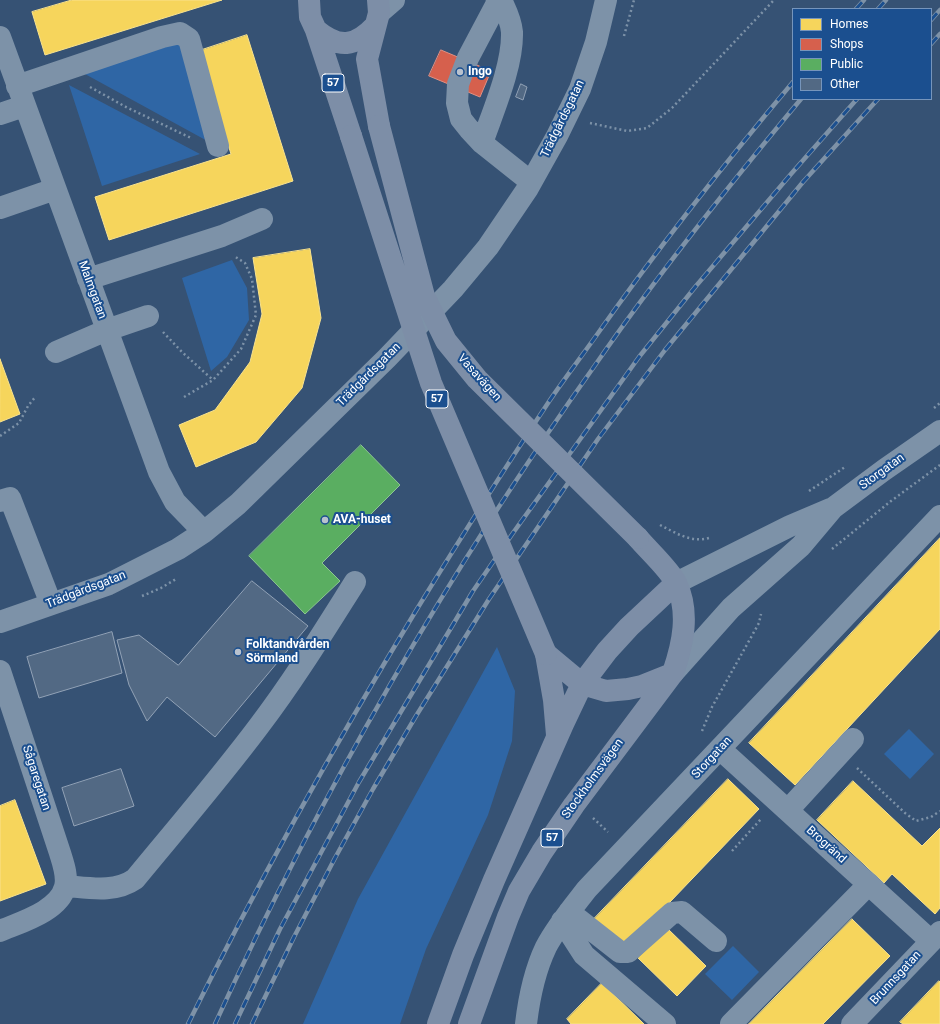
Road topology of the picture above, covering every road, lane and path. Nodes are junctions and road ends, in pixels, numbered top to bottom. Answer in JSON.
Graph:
{"nodes":[{"id":1,"x":309,"y":0,"type":"edge"},
{"id":2,"x":497,"y":0,"type":"edge"},
{"id":3,"x":501,"y":0,"type":"edge"},
{"id":4,"x":606,"y":0,"type":"edge"},
{"id":5,"x":774,"y":0,"type":"edge"},
{"id":6,"x":381,"y":10,"type":"edge"},
{"id":7,"x":316,"y":30,"type":"junction"},
{"id":8,"x":0,"y":37,"type":"edge"},
{"id":9,"x":64,"y":71,"type":"junction"},
{"id":10,"x":21,"y":96,"type":"junction"},
{"id":11,"x":0,"y":114,"type":"edge"},
{"id":12,"x":590,"y":123,"type":"dead end"},
{"id":13,"x":482,"y":143,"type":"junction"},
{"id":14,"x":218,"y":146,"type":"joint"},
{"id":15,"x":531,"y":182,"type":"junction"},
{"id":16,"x":55,"y":189,"type":"junction"},
{"id":17,"x":0,"y":208,"type":"edge"},
{"id":18,"x":262,"y":218,"type":"dead end"},
{"id":19,"x":222,"y":236,"type":"junction"},
{"id":20,"x":88,"y":279,"type":"junction"},
{"id":21,"x":148,"y":316,"type":"joint"},
{"id":22,"x":107,"y":330,"type":"junction"},
{"id":23,"x":56,"y":352,"type":"dead end"},
{"id":24,"x":213,"y":380,"type":"junction"},
{"id":25,"x":36,"y":396,"type":"dead end"},
{"id":26,"x":184,"y":397,"type":"dead end"},
{"id":27,"x":940,"y":403,"type":"edge"},
{"id":28,"x":932,"y":409,"type":"dead end"},
{"id":29,"x":0,"y":436,"type":"edge"},
{"id":30,"x":937,"y":438,"type":"edge"},
{"id":31,"x":940,"y":465,"type":"edge"},
{"id":32,"x":847,"y":466,"type":"dead end"},
{"id":33,"x":804,"y":494,"type":"dead end"},
{"id":34,"x":0,"y":501,"type":"edge"},
{"id":35,"x":833,"y":508,"type":"junction"},
{"id":36,"x":940,"y":516,"type":"edge"},
{"id":37,"x":660,"y":525,"type":"dead end"},
{"id":38,"x":204,"y":532,"type":"junction"},
{"id":39,"x":710,"y":538,"type":"dead end"},
{"id":40,"x":832,"y":549,"type":"dead end"},
{"id":41,"x":355,"y":582,"type":"dead end"},
{"id":42,"x":676,"y":582,"type":"junction"},
{"id":43,"x":51,"y":604,"type":"junction"},
{"id":44,"x":757,"y":614,"type":"dead end"},
{"id":45,"x":0,"y":622,"type":"edge"},
{"id":46,"x":546,"y":654,"type":"junction"},
{"id":47,"x":0,"y":671,"type":"edge"},
{"id":48,"x":673,"y":673,"type":"junction"},
{"id":49,"x":582,"y":684,"type":"junction"},
{"id":50,"x":557,"y":737,"type":"junction"},
{"id":51,"x":847,"y":746,"type":"joint"},
{"id":52,"x":720,"y":749,"type":"junction"},
{"id":53,"x":783,"y":805,"type":"junction"},
{"id":54,"x":940,"y":811,"type":"edge"},
{"id":55,"x":732,"y":851,"type":"dead end"},
{"id":56,"x":870,"y":884,"type":"junction"},
{"id":57,"x":66,"y":886,"type":"junction"},
{"id":58,"x":566,"y":916,"type":"junction"},
{"id":59,"x":0,"y":931,"type":"edge"},
{"id":60,"x":936,"y":936,"type":"edge"},
{"id":61,"x":716,"y":941,"type":"dead end"},
{"id":62,"x":438,"y":1024,"type":"edge"},
{"id":63,"x":469,"y":1024,"type":"edge"},
{"id":64,"x":526,"y":1024,"type":"edge"},
{"id":65,"x":665,"y":1024,"type":"edge"},
{"id":66,"x":731,"y":1024,"type":"edge"},
{"id":67,"x":852,"y":1024,"type":"edge"}],
"edges":[{"from":1,"to":7,"type":"main road","number":"57"},
{"from":2,"to":13,"type":"street"},
{"from":3,"to":13,"type":"street"},
{"from":4,"to":15,"type":"street","name":"Trädgårdsgatan"},
{"from":5,"to":12,"type":"path"},
{"from":6,"to":7,"type":"main road","name":"Vasavägen","number":"57"},
{"from":6,"to":42,"type":"main road","name":"Vasavägen","number":"57","bridge":true},
{"from":7,"to":46,"type":"main road","number":"57","bridge":true},
{"from":8,"to":10,"type":"street","name":"Malmgatan"},
{"from":9,"to":10,"type":"street"},
{"from":9,"to":14,"type":"path"},
{"from":9,"to":14,"type":"street"},
{"from":10,"to":11,"type":"street"},
{"from":10,"to":16,"type":"street","name":"Malmgatan"},
{"from":13,"to":15,"type":"street"},
{"from":15,"to":38,"type":"street","name":"Trädgårdsgatan"},
{"from":16,"to":17,"type":"street"},
{"from":16,"to":20,"type":"street","name":"Malmgatan"},
{"from":18,"to":19,"type":"street"},
{"from":19,"to":20,"type":"street"},
{"from":19,"to":24,"type":"path"},
{"from":20,"to":22,"type":"street","name":"Malmgatan"},
{"from":21,"to":22,"type":"street"},
{"from":21,"to":24,"type":"path"},
{"from":22,"to":23,"type":"street"},
{"from":22,"to":38,"type":"street","name":"Malmgatan"},
{"from":24,"to":26,"type":"path"},
{"from":25,"to":29,"type":"path"},
{"from":27,"to":28,"type":"path"},
{"from":30,"to":35,"type":"street","name":"Storgatan"},
{"from":31,"to":40,"type":"path"},
{"from":32,"to":33,"type":"path"},
{"from":34,"to":43,"type":"street"},
{"from":35,"to":42,"type":"street","name":"Storgatan"},
{"from":35,"to":48,"type":"street","name":"Storgatan"},
{"from":36,"to":52,"type":"street","name":"Storgatan"},
{"from":37,"to":39,"type":"path"},
{"from":38,"to":43,"type":"street","name":"Trädgårdsgatan"},
{"from":41,"to":57,"type":"street"},
{"from":42,"to":48,"type":"main road","name":"Vasavägen","number":"57"},
{"from":42,"to":49,"type":"main road"},
{"from":43,"to":45,"type":"street","name":"Trädgårdsgatan"},
{"from":44,"to":52,"type":"path"},
{"from":46,"to":49,"type":"main road","number":"57"},
{"from":46,"to":50,"type":"main road","number":"57"},
{"from":47,"to":57,"type":"street","name":"Sågaregatan"},
{"from":48,"to":49,"type":"main road"},
{"from":48,"to":63,"type":"main road","name":"Stockholmsvägen","number":"57"},
{"from":49,"to":50,"type":"main road","number":"57"},
{"from":50,"to":62,"type":"main road","number":"57"},
{"from":51,"to":53,"type":"street"},
{"from":51,"to":54,"type":"path"},
{"from":52,"to":53,"type":"street","name":"Brogränd"},
{"from":52,"to":58,"type":"street","name":"Storgatan"},
{"from":53,"to":55,"type":"path"},
{"from":53,"to":56,"type":"street","name":"Brogränd"},
{"from":56,"to":60,"type":"street","name":"Brogränd"},
{"from":56,"to":66,"type":"street"},
{"from":57,"to":59,"type":"street"},
{"from":58,"to":61,"type":"street"},
{"from":58,"to":64,"type":"street","name":"Storgatan"},
{"from":58,"to":65,"type":"street"},
{"from":60,"to":67,"type":"street","name":"Brunnsgatan"}]}
